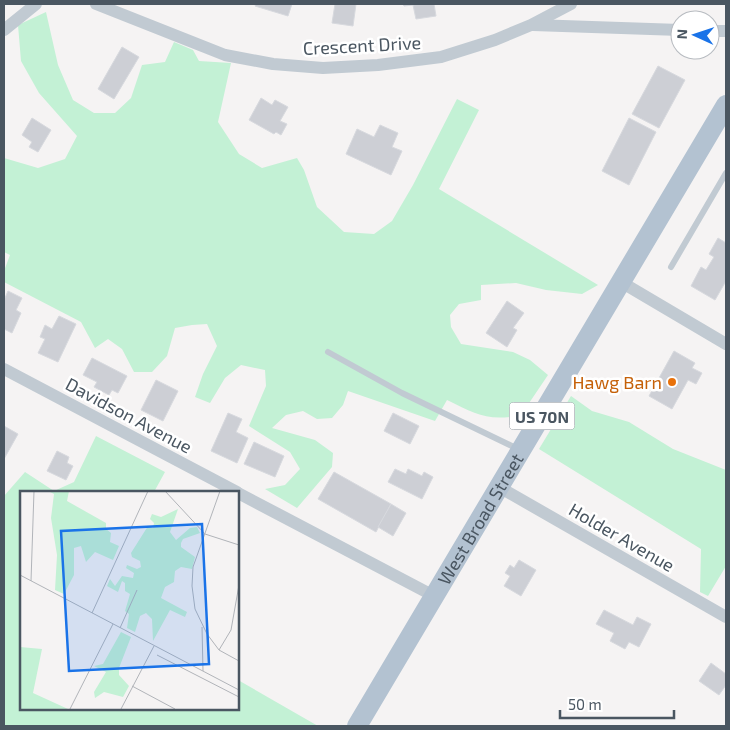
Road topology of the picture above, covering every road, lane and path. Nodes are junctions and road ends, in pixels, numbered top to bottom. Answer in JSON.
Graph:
{"nodes":[{"id":1,"x":36,"y":4,"type":"edge"},
{"id":2,"x":96,"y":4,"type":"edge"},
{"id":3,"x":571,"y":4,"type":"edge"},
{"id":4,"x":530,"y":25,"type":"junction"},
{"id":5,"x":4,"y":30,"type":"edge"},
{"id":6,"x":670,"y":30,"type":"edge"},
{"id":7,"x":726,"y":105,"type":"edge"},
{"id":8,"x":726,"y":173,"type":"edge"},
{"id":9,"x":671,"y":267,"type":"dead end"},
{"id":10,"x":621,"y":282,"type":"junction"},
{"id":11,"x":726,"y":344,"type":"edge"},
{"id":12,"x":328,"y":352,"type":"dead end"},
{"id":13,"x":4,"y":369,"type":"edge"},
{"id":14,"x":521,"y":451,"type":"junction"},
{"id":15,"x":500,"y":487,"type":"junction"},
{"id":16,"x":233,"y":491,"type":"edge"},
{"id":17,"x":239,"y":494,"type":"edge"},
{"id":18,"x":434,"y":596,"type":"junction"},
{"id":19,"x":726,"y":617,"type":"edge"},
{"id":20,"x":356,"y":726,"type":"edge"}],
"edges":[{"from":1,"to":5,"type":"street"},
{"from":2,"to":4,"type":"street","name":"Crescent Drive"},
{"from":3,"to":4,"type":"street","name":"Crescent Drive"},
{"from":4,"to":6,"type":"street"},
{"from":7,"to":10,"type":"main road","name":"West Broad Street","number":"US 70N"},
{"from":8,"to":9,"type":"lane"},
{"from":10,"to":11,"type":"street"},
{"from":10,"to":14,"type":"main road","name":"West Broad Street","number":"US 70N"},
{"from":12,"to":14,"type":"lane"},
{"from":13,"to":16,"type":"street","name":"Davidson Avenue"},
{"from":14,"to":15,"type":"main road","name":"West Broad Street","number":"US 70N"},
{"from":15,"to":18,"type":"main road","name":"West Broad Street","number":"US 70N"},
{"from":15,"to":19,"type":"street","name":"Holder Avenue"},
{"from":17,"to":18,"type":"street","name":"Davidson Avenue"},
{"from":18,"to":20,"type":"main road","name":"West Broad Street","number":"US 70N"}]}
